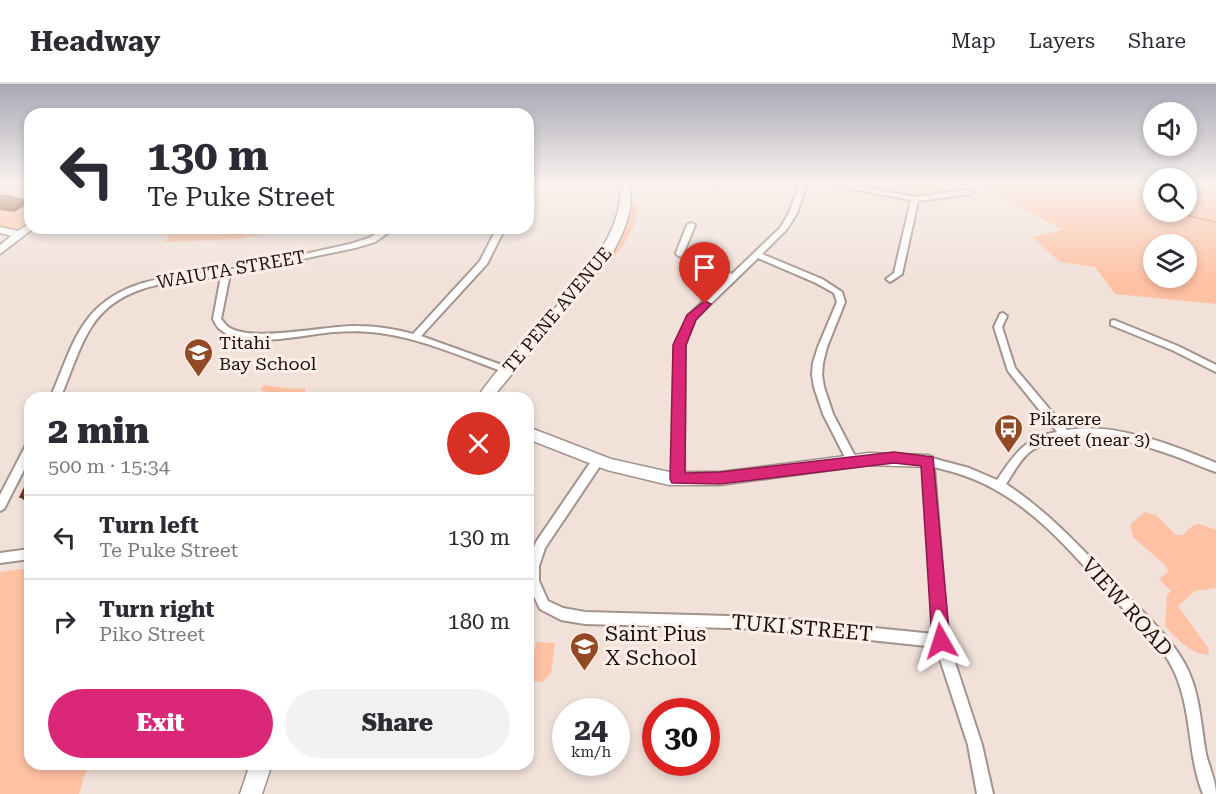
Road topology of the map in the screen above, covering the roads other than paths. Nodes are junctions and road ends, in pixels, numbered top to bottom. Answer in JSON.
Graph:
{"nodes":[{"id":1,"x":622,"y":216,"type":"edge"},
{"id":2,"x":791,"y":216,"type":"edge"},
{"id":3,"x":911,"y":216,"type":"edge"},
{"id":4,"x":691,"y":225,"type":"dead end"},
{"id":5,"x":0,"y":230,"type":"edge"},
{"id":6,"x":24,"y":230,"type":"edge"},
{"id":7,"x":18,"y":234,"type":"junction"},
{"id":8,"x":380,"y":234,"type":"edge"},
{"id":9,"x":498,"y":234,"type":"edge"},
{"id":10,"x":0,"y":251,"type":"edge"},
{"id":11,"x":758,"y":255,"type":"junction"},
{"id":12,"x":226,"y":272,"type":"junction"},
{"id":13,"x":733,"y":278,"type":"junction"},
{"id":14,"x":890,"y":279,"type":"dead end"},
{"id":15,"x":1004,"y":316,"type":"dead end"},
{"id":16,"x":1114,"y":323,"type":"dead end"},
{"id":17,"x":416,"y":336,"type":"junction"},
{"id":18,"x":1216,"y":369,"type":"edge"},
{"id":19,"x":507,"y":370,"type":"junction"},
{"id":20,"x":58,"y":392,"type":"edge"},
{"id":21,"x":489,"y":392,"type":"edge"},
{"id":22,"x":534,"y":435,"type":"edge"},
{"id":23,"x":1065,"y":435,"type":"junction"},
{"id":24,"x":24,"y":460,"type":"edge"},
{"id":25,"x":598,"y":460,"type":"junction"},
{"id":26,"x":928,"y":461,"type":"junction"},
{"id":27,"x":853,"y":462,"type":"junction"},
{"id":28,"x":1216,"y":468,"type":"edge"},
{"id":29,"x":678,"y":479,"type":"junction"},
{"id":30,"x":999,"y":486,"type":"junction"},
{"id":31,"x":0,"y":506,"type":"edge"},
{"id":32,"x":24,"y":555,"type":"edge"},
{"id":33,"x":0,"y":558,"type":"edge"},
{"id":34,"x":534,"y":563,"type":"edge"},
{"id":35,"x":534,"y":583,"type":"edge"},
{"id":36,"x":941,"y":641,"type":"junction"},
{"id":37,"x":259,"y":770,"type":"edge"},
{"id":38,"x":251,"y":794,"type":"edge"},
{"id":39,"x":985,"y":794,"type":"edge"},
{"id":40,"x":1211,"y":794,"type":"edge"}],
"edges":[{"from":1,"to":19,"type":"street","name":"TE PENE AVENUE"},
{"from":2,"to":11,"type":"street"},
{"from":3,"to":14,"type":"street"},
{"from":4,"to":13,"type":"street"},
{"from":5,"to":7,"type":"street"},
{"from":6,"to":7,"type":"street"},
{"from":7,"to":10,"type":"street"},
{"from":8,"to":12,"type":"street","name":"WAIUTA STREET"},
{"from":9,"to":17,"type":"street"},
{"from":11,"to":13,"type":"street"},
{"from":11,"to":27,"type":"street"},
{"from":12,"to":17,"type":"street"},
{"from":12,"to":20,"type":"street","name":"WAIUTA STREET"},
{"from":13,"to":29,"type":"street"},
{"from":15,"to":23,"type":"street"},
{"from":16,"to":18,"type":"street"},
{"from":17,"to":19,"type":"street"},
{"from":19,"to":21,"type":"street","name":"TE PENE AVENUE"},
{"from":22,"to":25,"type":"street"},
{"from":23,"to":28,"type":"street"},
{"from":23,"to":30,"type":"street"},
{"from":24,"to":31,"type":"street"},
{"from":25,"to":29,"type":"street"},
{"from":25,"to":34,"type":"street","name":"TUKI STREET"},
{"from":26,"to":27,"type":"street"},
{"from":26,"to":30,"type":"street","name":"VIEW ROAD"},
{"from":26,"to":36,"type":"street"},
{"from":27,"to":29,"type":"street"},
{"from":30,"to":40,"type":"street","name":"VIEW ROAD"},
{"from":32,"to":33,"type":"street"},
{"from":35,"to":36,"type":"street","name":"TUKI STREET"},
{"from":36,"to":39,"type":"street"},
{"from":37,"to":38,"type":"street"}]}
